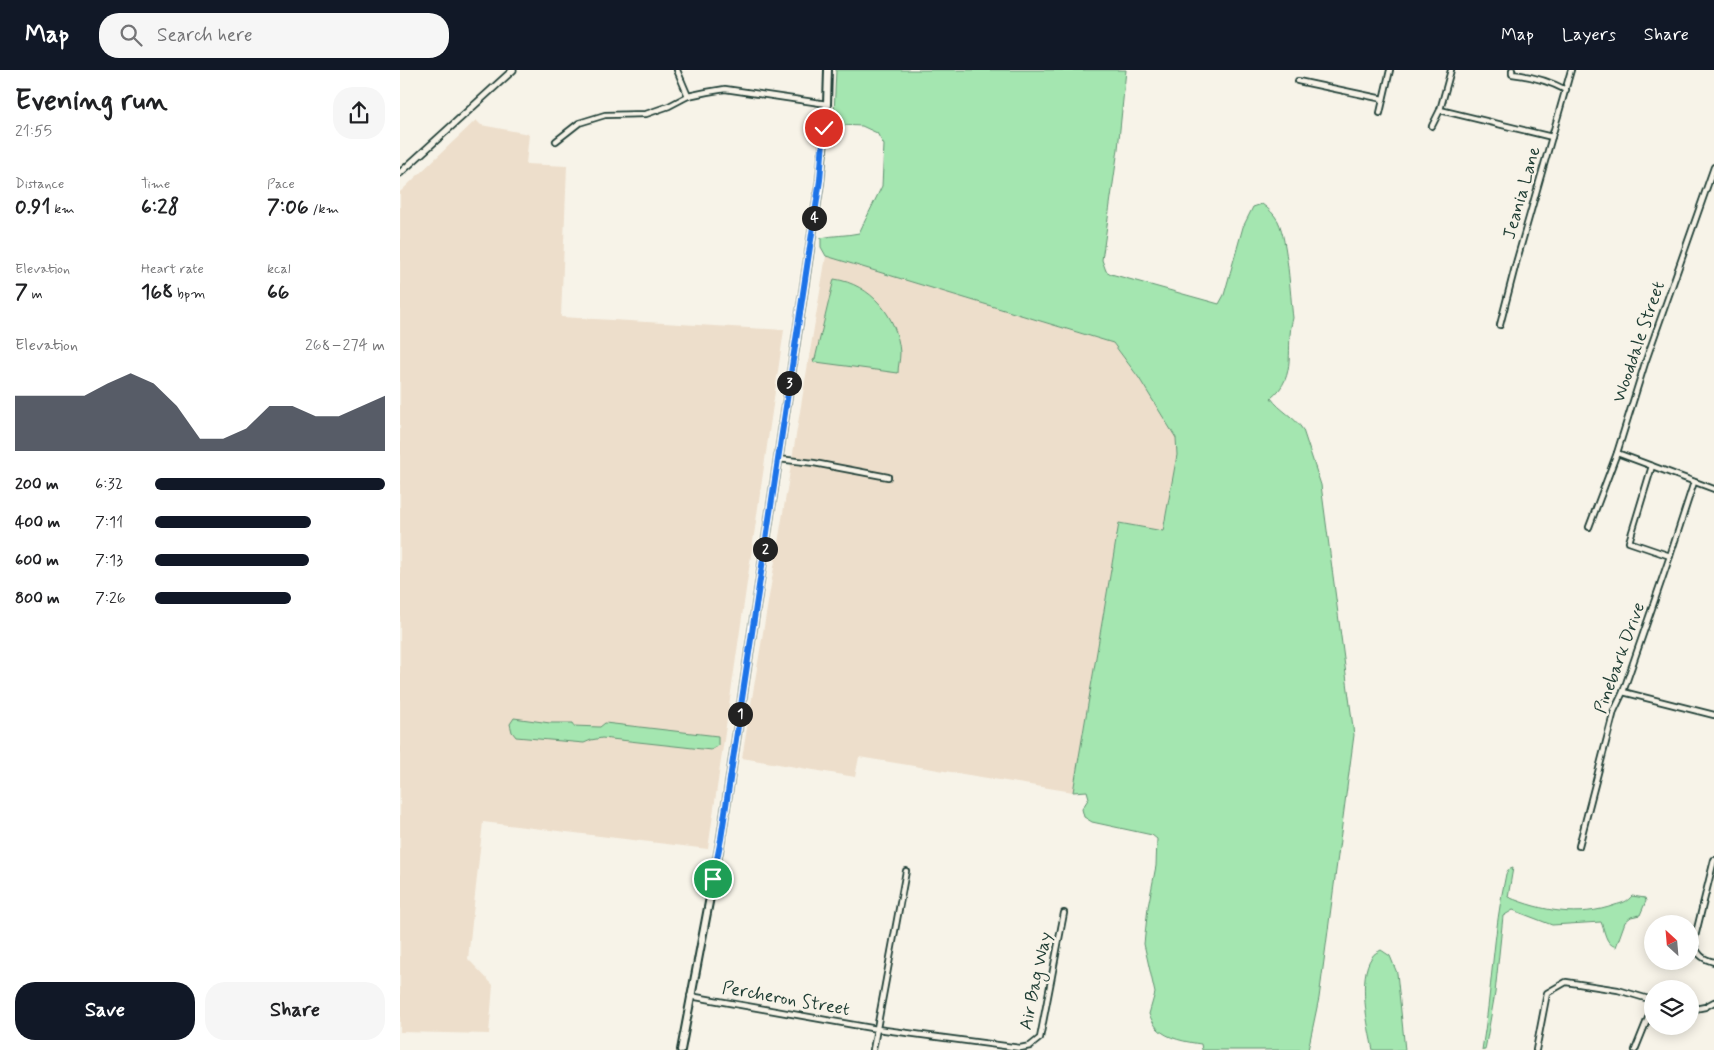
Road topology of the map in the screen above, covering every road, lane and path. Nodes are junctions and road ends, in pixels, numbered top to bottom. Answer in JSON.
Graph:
{"nodes":[{"id":1,"x":513,"y":70,"type":"edge"},
{"id":2,"x":678,"y":70,"type":"edge"},
{"id":3,"x":828,"y":70,"type":"edge"},
{"id":4,"x":1390,"y":70,"type":"edge"},
{"id":5,"x":1451,"y":70,"type":"edge"},
{"id":6,"x":1512,"y":70,"type":"edge"},
{"id":7,"x":1571,"y":70,"type":"edge"},
{"id":8,"x":1298,"y":81,"type":"dead end"},
{"id":9,"x":1566,"y":90,"type":"junction"},
{"id":10,"x":688,"y":96,"type":"junction"},
{"id":11,"x":1383,"y":99,"type":"junction"},
{"id":12,"x":827,"y":104,"type":"junction"},
{"id":13,"x":1440,"y":110,"type":"junction"},
{"id":14,"x":1380,"y":112,"type":"dead end"},
{"id":15,"x":1432,"y":126,"type":"dead end"},
{"id":16,"x":1552,"y":137,"type":"junction"},
{"id":17,"x":556,"y":141,"type":"dead end"},
{"id":18,"x":1714,"y":166,"type":"edge"},
{"id":19,"x":400,"y":172,"type":"edge"},
{"id":20,"x":1712,"y":179,"type":"edge"},
{"id":21,"x":1500,"y":325,"type":"dead end"},
{"id":22,"x":1617,"y":454,"type":"junction"},
{"id":23,"x":778,"y":458,"type":"junction"},
{"id":24,"x":1652,"y":466,"type":"junction"},
{"id":25,"x":888,"y":477,"type":"dead end"},
{"id":26,"x":1694,"y":482,"type":"junction"},
{"id":27,"x":1714,"y":489,"type":"edge"},
{"id":28,"x":1589,"y":527,"type":"dead end"},
{"id":29,"x":1670,"y":556,"type":"junction"},
{"id":30,"x":1623,"y":692,"type":"junction"},
{"id":31,"x":1714,"y":715,"type":"edge"},
{"id":32,"x":1579,"y":846,"type":"dead end"},
{"id":33,"x":1714,"y":860,"type":"edge"},
{"id":34,"x":906,"y":871,"type":"dead end"},
{"id":35,"x":1064,"y":913,"type":"dead end"},
{"id":36,"x":1714,"y":962,"type":"edge"},
{"id":37,"x":690,"y":996,"type":"junction"},
{"id":38,"x":1644,"y":998,"type":"edge"},
{"id":39,"x":1714,"y":1002,"type":"edge"},
{"id":40,"x":1699,"y":1008,"type":"edge"},
{"id":41,"x":1644,"y":1028,"type":"edge"},
{"id":42,"x":877,"y":1029,"type":"junction"},
{"id":43,"x":681,"y":1050,"type":"edge"},
{"id":44,"x":873,"y":1050,"type":"edge"},
{"id":45,"x":1536,"y":1050,"type":"edge"},
{"id":46,"x":1635,"y":1050,"type":"edge"}],
"edges":[{"from":1,"to":19,"type":"street"},
{"from":2,"to":10,"type":"street"},
{"from":3,"to":12,"type":"main road"},
{"from":4,"to":11,"type":"street"},
{"from":5,"to":13,"type":"street"},
{"from":6,"to":9,"type":"street"},
{"from":7,"to":9,"type":"street","name":"Jeania Lane"},
{"from":8,"to":11,"type":"street"},
{"from":9,"to":16,"type":"street","name":"Jeania Lane"},
{"from":10,"to":12,"type":"street"},
{"from":10,"to":17,"type":"street"},
{"from":11,"to":14,"type":"street"},
{"from":12,"to":23,"type":"main road"},
{"from":13,"to":15,"type":"street"},
{"from":13,"to":16,"type":"street"},
{"from":16,"to":21,"type":"street","name":"Jeania Lane"},
{"from":18,"to":20,"type":"street","name":"Wooddale Street"},
{"from":20,"to":22,"type":"street","name":"Wooddale Street"},
{"from":22,"to":24,"type":"street"},
{"from":22,"to":28,"type":"street","name":"Wooddale Street"},
{"from":23,"to":25,"type":"street"},
{"from":23,"to":37,"type":"main road"},
{"from":24,"to":26,"type":"street"},
{"from":24,"to":29,"type":"street"},
{"from":26,"to":27,"type":"street"},
{"from":26,"to":29,"type":"street","name":"Pinebark Drive"},
{"from":29,"to":30,"type":"street","name":"Pinebark Drive"},
{"from":30,"to":31,"type":"street"},
{"from":30,"to":32,"type":"street","name":"Pinebark Drive"},
{"from":33,"to":36,"type":"street"},
{"from":34,"to":42,"type":"street"},
{"from":35,"to":42,"type":"street","name":"Air Bag Way"},
{"from":37,"to":42,"type":"street","name":"Percheron Street"},
{"from":37,"to":43,"type":"main road"},
{"from":38,"to":45,"type":"street"},
{"from":39,"to":40,"type":"street"},
{"from":41,"to":46,"type":"street"},
{"from":42,"to":44,"type":"street"}]}
